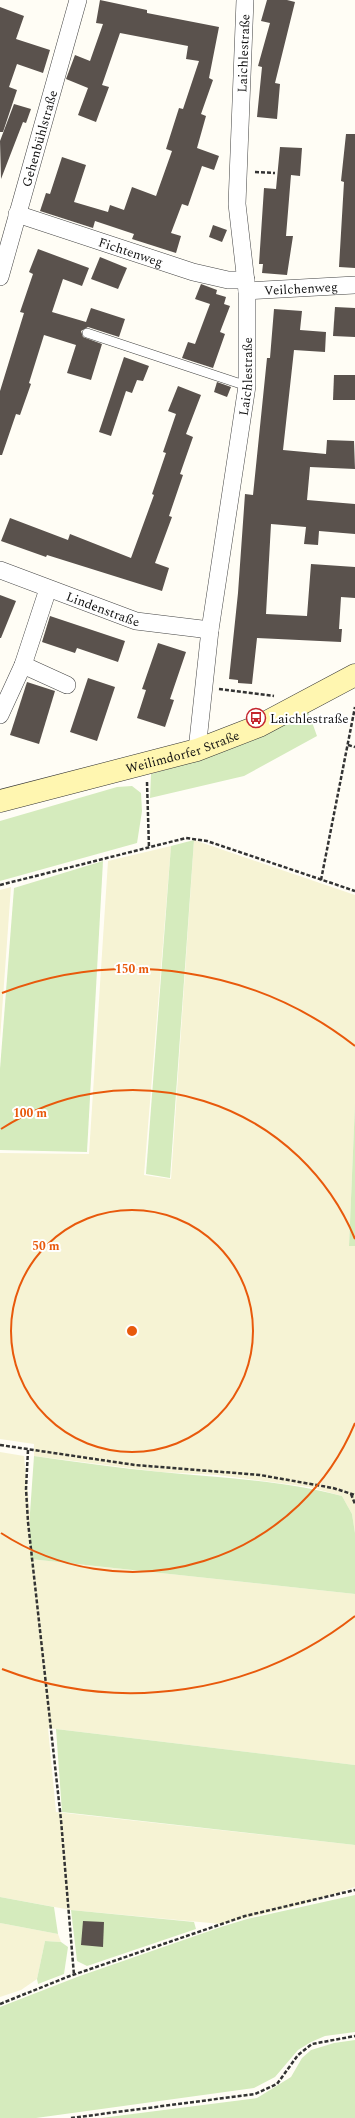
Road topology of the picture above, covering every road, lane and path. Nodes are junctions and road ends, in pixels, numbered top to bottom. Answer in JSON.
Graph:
{"nodes":[{"id":1,"x":78,"y":0,"type":"edge"},
{"id":2,"x":241,"y":1,"type":"edge"},
{"id":3,"x":238,"y":172,"type":"junction"},
{"id":4,"x":275,"y":173,"type":"dead end"},
{"id":5,"x":17,"y":214,"type":"junction"},
{"id":6,"x":0,"y":277,"type":"edge"},
{"id":7,"x":355,"y":285,"type":"edge"},
{"id":8,"x":246,"y":286,"type":"junction"},
{"id":9,"x":86,"y":333,"type":"dead end"},
{"id":10,"x":247,"y":386,"type":"junction"},
{"id":11,"x":0,"y":570,"type":"edge"},
{"id":12,"x":48,"y":589,"type":"junction"},
{"id":13,"x":210,"y":630,"type":"junction"},
{"id":14,"x":23,"y":665,"type":"junction"},
{"id":15,"x":355,"y":675,"type":"edge"},
{"id":16,"x":67,"y":685,"type":"dead end"},
{"id":17,"x":203,"y":686,"type":"junction"},
{"id":18,"x":278,"y":697,"type":"dead end"},
{"id":19,"x":355,"y":706,"type":"edge"},
{"id":20,"x":0,"y":714,"type":"edge"},
{"id":21,"x":348,"y":746,"type":"junction"},
{"id":22,"x":355,"y":747,"type":"edge"},
{"id":23,"x":197,"y":750,"type":"junction"},
{"id":24,"x":149,"y":764,"type":"junction"},
{"id":25,"x":0,"y":801,"type":"edge"},
{"id":26,"x":149,"y":848,"type":"junction"},
{"id":27,"x":321,"y":880,"type":"junction"},
{"id":28,"x":0,"y":885,"type":"edge"},
{"id":29,"x":355,"y":891,"type":"edge"},
{"id":30,"x":0,"y":1445,"type":"edge"},
{"id":31,"x":28,"y":1450,"type":"junction"},
{"id":32,"x":351,"y":1494,"type":"junction"},
{"id":33,"x":355,"y":1495,"type":"edge"},
{"id":34,"x":355,"y":1504,"type":"edge"},
{"id":35,"x":355,"y":1890,"type":"edge"},
{"id":36,"x":74,"y":1975,"type":"junction"},
{"id":37,"x":0,"y":2004,"type":"edge"},
{"id":38,"x":355,"y":2036,"type":"edge"},
{"id":39,"x":71,"y":2118,"type":"edge"}],
"edges":[{"from":1,"to":5,"type":"street","name":"Gehenbühlstraße"},
{"from":2,"to":3,"type":"street","name":"Laichlestraße"},
{"from":3,"to":4,"type":"path"},
{"from":3,"to":8,"type":"street","name":"Laichlestraße"},
{"from":5,"to":6,"type":"street","name":"Gehenbühlstraße"},
{"from":5,"to":8,"type":"street","name":"Fichtenweg"},
{"from":7,"to":8,"type":"street","name":"Veilchenweg"},
{"from":8,"to":10,"type":"street","name":"Laichlestraße"},
{"from":9,"to":10,"type":"lane"},
{"from":10,"to":13,"type":"street","name":"Laichlestraße"},
{"from":11,"to":12,"type":"street","name":"Lindenstraße"},
{"from":12,"to":13,"type":"street","name":"Lindenstraße"},
{"from":12,"to":14,"type":"street"},
{"from":13,"to":17,"type":"street","name":"Laichlestraße"},
{"from":14,"to":16,"type":"street"},
{"from":14,"to":20,"type":"street"},
{"from":15,"to":23,"type":"main road","name":"Weilimdorfer Straße"},
{"from":17,"to":18,"type":"path"},
{"from":17,"to":23,"type":"street","name":"Laichlestraße"},
{"from":19,"to":21,"type":"path"},
{"from":21,"to":22,"type":"path"},
{"from":21,"to":27,"type":"path"},
{"from":23,"to":24,"type":"main road","name":"Weilimdorfer Straße"},
{"from":24,"to":25,"type":"main road","name":"Weilimdorfer Straße"},
{"from":24,"to":26,"type":"path"},
{"from":26,"to":27,"type":"path"},
{"from":26,"to":28,"type":"path"},
{"from":27,"to":29,"type":"path"},
{"from":30,"to":31,"type":"path"},
{"from":31,"to":32,"type":"path"},
{"from":31,"to":36,"type":"path"},
{"from":32,"to":33,"type":"path"},
{"from":32,"to":34,"type":"path"},
{"from":35,"to":36,"type":"path"},
{"from":36,"to":37,"type":"path"},
{"from":38,"to":39,"type":"path"}]}
